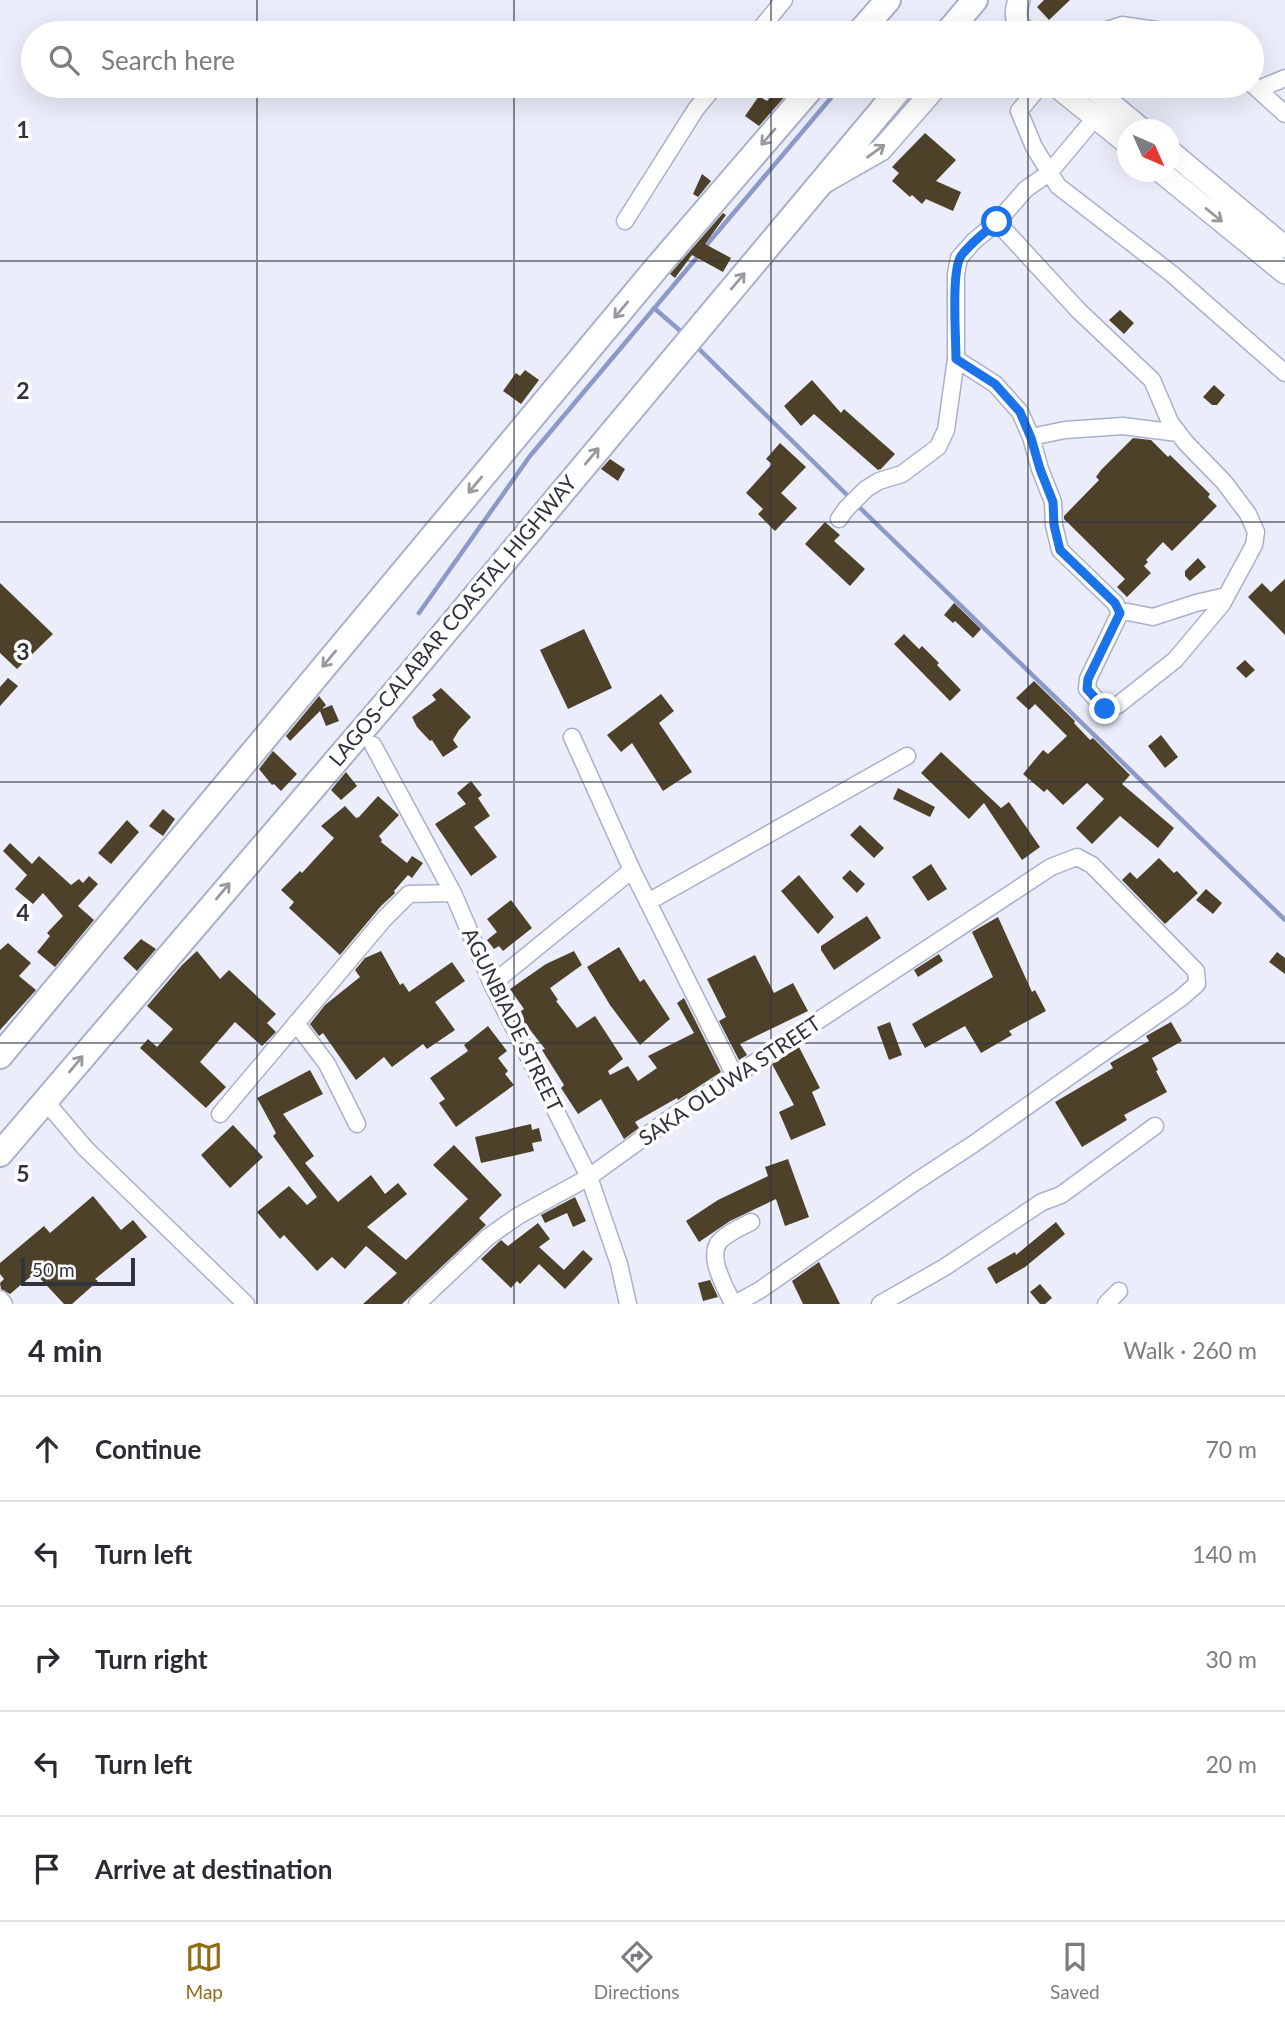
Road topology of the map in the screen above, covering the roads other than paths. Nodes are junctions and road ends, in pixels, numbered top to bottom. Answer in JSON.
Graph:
{"nodes":[{"id":1,"x":784,"y":0,"type":"edge"},
{"id":2,"x":888,"y":0,"type":"edge"},
{"id":3,"x":975,"y":0,"type":"edge"},
{"id":4,"x":1019,"y":0,"type":"edge"},
{"id":5,"x":767,"y":21,"type":"edge"},
{"id":6,"x":870,"y":21,"type":"edge"},
{"id":7,"x":957,"y":21,"type":"edge"},
{"id":8,"x":1018,"y":21,"type":"edge"},
{"id":9,"x":1285,"y":78,"type":"edge"},
{"id":10,"x":1264,"y":84,"type":"edge"},
{"id":11,"x":1264,"y":94,"type":"edge"},
{"id":12,"x":705,"y":98,"type":"edge"},
{"id":13,"x":803,"y":98,"type":"edge"},
{"id":14,"x":892,"y":98,"type":"edge"},
{"id":15,"x":926,"y":98,"type":"edge"},
{"id":16,"x":1030,"y":98,"type":"edge"},
{"id":17,"x":1071,"y":98,"type":"edge"},
{"id":18,"x":1104,"y":98,"type":"edge"},
{"id":19,"x":1285,"y":114,"type":"edge"},
{"id":20,"x":1095,"y":118,"type":"junction"},
{"id":21,"x":1130,"y":119,"type":"edge"},
{"id":22,"x":1117,"y":135,"type":"edge"},
{"id":23,"x":1180,"y":159,"type":"edge"},
{"id":24,"x":1049,"y":173,"type":"junction"},
{"id":25,"x":1173,"y":182,"type":"edge"},
{"id":26,"x":817,"y":187,"type":"junction"},
{"id":27,"x":625,"y":221,"type":"dead end"},
{"id":28,"x":997,"y":222,"type":"junction"},
{"id":29,"x":1285,"y":247,"type":"edge"},
{"id":30,"x":1285,"y":273,"type":"edge"},
{"id":31,"x":956,"y":359,"type":"junction"},
{"id":32,"x":1285,"y":373,"type":"edge"},
{"id":33,"x":1178,"y":433,"type":"junction"},
{"id":34,"x":1031,"y":438,"type":"junction"},
{"id":35,"x":839,"y":519,"type":"dead end"},
{"id":36,"x":1226,"y":596,"type":"junction"},
{"id":37,"x":1120,"y":613,"type":"junction"},
{"id":38,"x":572,"y":737,"type":"dead end"},
{"id":39,"x":373,"y":745,"type":"dead end"},
{"id":40,"x":907,"y":756,"type":"dead end"},
{"id":41,"x":632,"y":870,"type":"junction"},
{"id":42,"x":453,"y":893,"type":"junction"},
{"id":43,"x":649,"y":902,"type":"junction"},
{"id":44,"x":492,"y":984,"type":"junction"},
{"id":45,"x":296,"y":1023,"type":"junction"},
{"id":46,"x":0,"y":1056,"type":"edge"},
{"id":47,"x":735,"y":1076,"type":"junction"},
{"id":48,"x":52,"y":1109,"type":"dead end"},
{"id":49,"x":220,"y":1114,"type":"dead end"},
{"id":50,"x":357,"y":1124,"type":"dead end"},
{"id":51,"x":1154,"y":1126,"type":"dead end"},
{"id":52,"x":0,"y":1154,"type":"edge"},
{"id":53,"x":589,"y":1177,"type":"junction"},
{"id":54,"x":751,"y":1222,"type":"dead end"},
{"id":55,"x":1119,"y":1291,"type":"dead end"},
{"id":56,"x":0,"y":1299,"type":"edge"},
{"id":57,"x":4,"y":1304,"type":"edge"},
{"id":58,"x":246,"y":1304,"type":"edge"},
{"id":59,"x":417,"y":1304,"type":"edge"},
{"id":60,"x":628,"y":1304,"type":"edge"},
{"id":61,"x":734,"y":1304,"type":"edge"},
{"id":62,"x":880,"y":1304,"type":"edge"},
{"id":63,"x":1107,"y":1304,"type":"edge"}],
"edges":[{"from":1,"to":5,"type":"street"},
{"from":2,"to":6,"type":"highway"},
{"from":3,"to":7,"type":"highway"},
{"from":4,"to":8,"type":"main road"},
{"from":9,"to":10,"type":"street"},
{"from":11,"to":19,"type":"street"},
{"from":12,"to":27,"type":"street"},
{"from":13,"to":46,"type":"highway","one_way":true},
{"from":14,"to":26,"type":"highway","name":"LAGOS-CALABAR COASTAL HIGHWAY"},
{"from":26,"to":15,"type":"main road","one_way":true},
{"from":16,"to":24,"type":"street"},
{"from":17,"to":20,"type":"main road"},
{"from":18,"to":21,"type":"main road"},
{"from":20,"to":22,"type":"main road"},
{"from":20,"to":24,"type":"street"},
{"from":23,"to":29,"type":"main road"},
{"from":24,"to":28,"type":"street"},
{"from":24,"to":32,"type":"street"},
{"from":25,"to":30,"type":"main road","one_way":true},
{"from":52,"to":26,"type":"highway","name":"LAGOS-CALABAR COASTAL HIGHWAY","one_way":true},
{"from":28,"to":31,"type":"street"},
{"from":28,"to":33,"type":"street"},
{"from":31,"to":34,"type":"street"},
{"from":31,"to":35,"type":"street"},
{"from":33,"to":34,"type":"street"},
{"from":33,"to":36,"type":"street"},
{"from":34,"to":37,"type":"street"},
{"from":36,"to":37,"type":"street"},
{"from":36,"to":37,"type":"street"},
{"from":38,"to":41,"type":"street"},
{"from":39,"to":42,"type":"street","name":"AGUNBIADE STREET"},
{"from":40,"to":43,"type":"street"},
{"from":41,"to":43,"type":"street"},
{"from":41,"to":44,"type":"street"},
{"from":42,"to":44,"type":"street","name":"AGUNBIADE STREET"},
{"from":42,"to":45,"type":"street"},
{"from":43,"to":47,"type":"street"},
{"from":44,"to":53,"type":"street","name":"AGUNBIADE STREET"},
{"from":45,"to":49,"type":"street"},
{"from":45,"to":50,"type":"street"},
{"from":47,"to":53,"type":"street","name":"SAKA OLUWA STREET"},
{"from":47,"to":61,"type":"street","name":"SAKA OLUWA STREET"},
{"from":48,"to":58,"type":"street"},
{"from":51,"to":62,"type":"street"},
{"from":53,"to":59,"type":"street","name":"SAKA OLUWA STREET"},
{"from":53,"to":60,"type":"street","name":"AGUNBIADE STREET"},
{"from":54,"to":61,"type":"street"},
{"from":55,"to":63,"type":"street"},
{"from":56,"to":57,"type":"street"}]}
